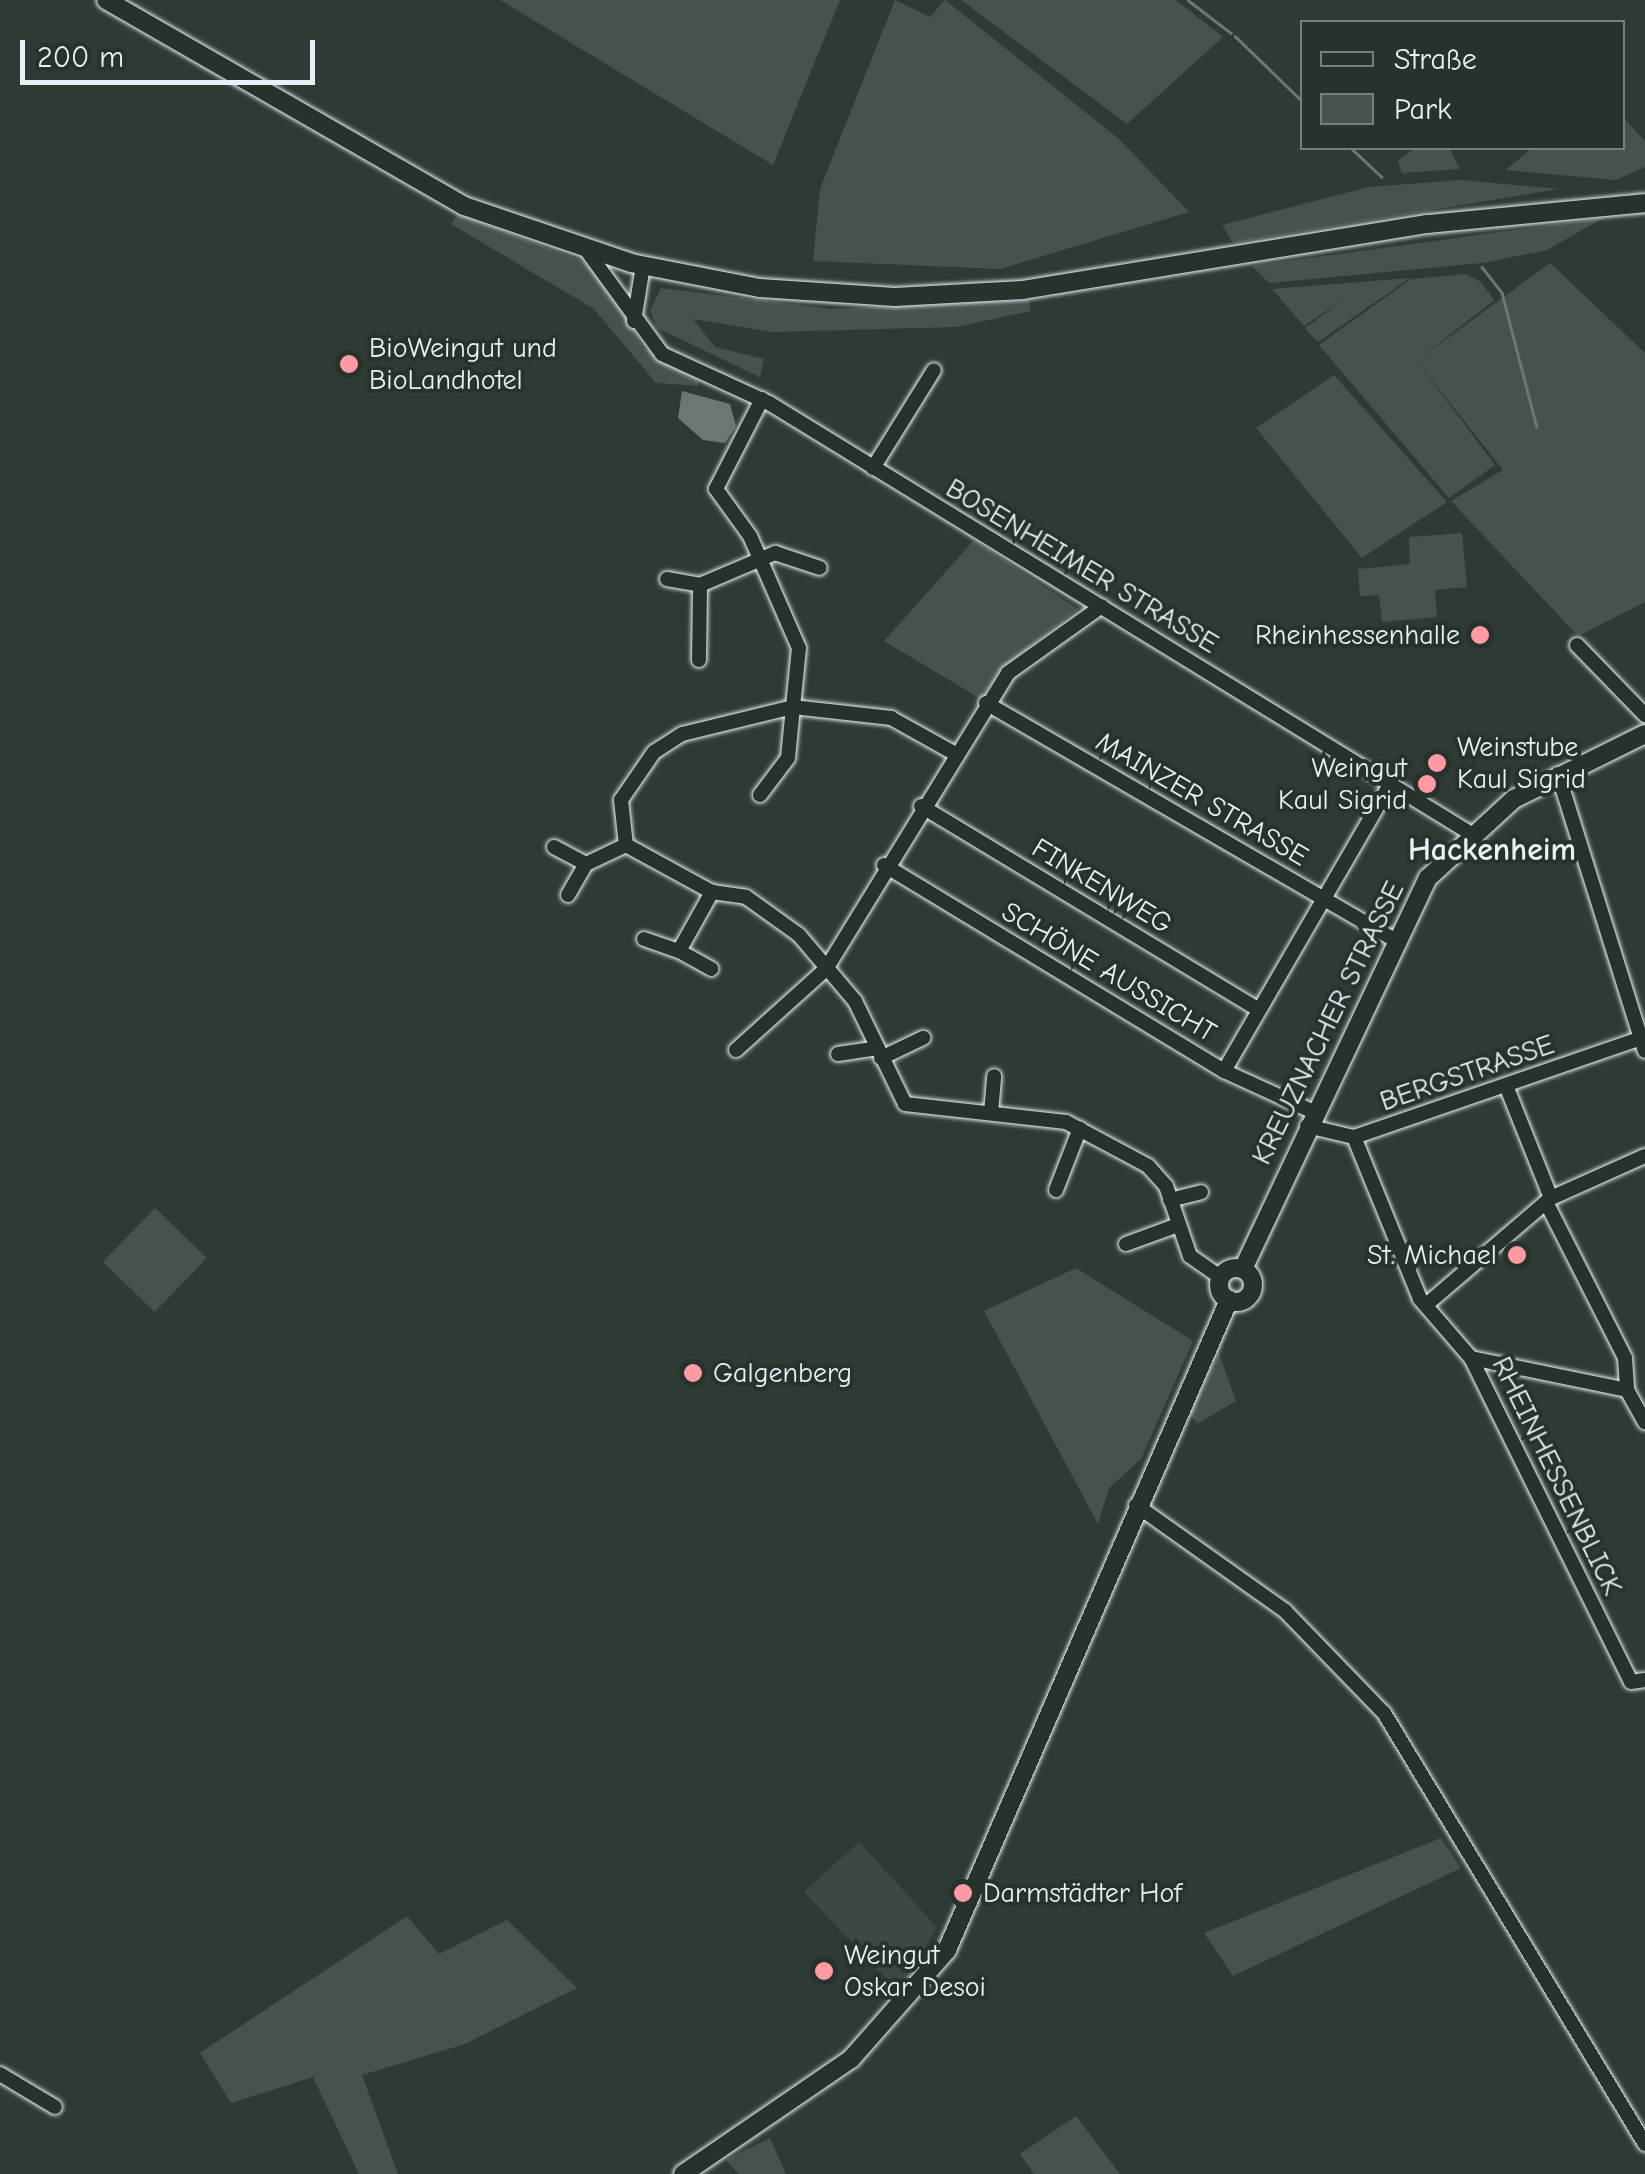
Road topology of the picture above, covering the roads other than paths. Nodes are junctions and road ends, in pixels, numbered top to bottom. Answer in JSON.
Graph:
{"nodes":[{"id":1,"x":106,"y":0,"type":"edge"},
{"id":2,"x":1645,"y":203,"type":"edge"},
{"id":3,"x":587,"y":251,"type":"junction"},
{"id":4,"x":637,"y":265,"type":"junction"},
{"id":5,"x":624,"y":297,"type":"junction"},
{"id":6,"x":635,"y":326,"type":"junction"},
{"id":7,"x":934,"y":370,"type":"dead end"},
{"id":8,"x":762,"y":400,"type":"junction"},
{"id":9,"x":873,"y":468,"type":"junction"},
{"id":10,"x":764,"y":563,"type":"junction"},
{"id":11,"x":820,"y":568,"type":"dead end"},
{"id":12,"x":667,"y":579,"type":"dead end"},
{"id":13,"x":700,"y":585,"type":"junction"},
{"id":14,"x":1102,"y":606,"type":"junction"},
{"id":15,"x":1577,"y":644,"type":"dead end"},
{"id":16,"x":698,"y":660,"type":"dead end"},
{"id":17,"x":986,"y":703,"type":"junction"},
{"id":18,"x":793,"y":707,"type":"junction"},
{"id":19,"x":1645,"y":715,"type":"edge"},
{"id":20,"x":1645,"y":734,"type":"edge"},
{"id":21,"x":952,"y":752,"type":"junction"},
{"id":22,"x":1558,"y":774,"type":"junction"},
{"id":23,"x":1390,"y":783,"type":"junction"},
{"id":24,"x":760,"y":795,"type":"dead end"},
{"id":25,"x":920,"y":806,"type":"junction"},
{"id":26,"x":1470,"y":833,"type":"junction"},
{"id":27,"x":626,"y":844,"type":"junction"},
{"id":28,"x":554,"y":847,"type":"dead end"},
{"id":29,"x":586,"y":864,"type":"junction"},
{"id":30,"x":884,"y":865,"type":"junction"},
{"id":31,"x":712,"y":892,"type":"junction"},
{"id":32,"x":568,"y":895,"type":"dead end"},
{"id":33,"x":1323,"y":898,"type":"junction"},
{"id":34,"x":1392,"y":938,"type":"junction"},
{"id":35,"x":644,"y":939,"type":"dead end"},
{"id":36,"x":679,"y":952,"type":"junction"},
{"id":37,"x":711,"y":969,"type":"dead end"},
{"id":38,"x":826,"y":969,"type":"junction"},
{"id":39,"x":1257,"y":1010,"type":"junction"},
{"id":40,"x":922,"y":1038,"type":"dead end"},
{"id":41,"x":1643,"y":1044,"type":"edge"},
{"id":42,"x":736,"y":1050,"type":"dead end"},
{"id":43,"x":879,"y":1053,"type":"junction"},
{"id":44,"x":838,"y":1054,"type":"dead end"},
{"id":45,"x":1224,"y":1071,"type":"junction"},
{"id":46,"x":994,"y":1076,"type":"dead end"},
{"id":47,"x":1507,"y":1088,"type":"junction"},
{"id":48,"x":991,"y":1113,"type":"junction"},
{"id":49,"x":1311,"y":1119,"type":"junction"},
{"id":50,"x":1080,"y":1128,"type":"junction"},
{"id":51,"x":1354,"y":1137,"type":"junction"},
{"id":52,"x":1645,"y":1156,"type":"edge"},
{"id":53,"x":1056,"y":1190,"type":"dead end"},
{"id":54,"x":1201,"y":1192,"type":"dead end"},
{"id":55,"x":1170,"y":1200,"type":"junction"},
{"id":56,"x":1548,"y":1200,"type":"junction"},
{"id":57,"x":1178,"y":1225,"type":"junction"},
{"id":58,"x":1126,"y":1244,"type":"dead end"},
{"id":59,"x":1243,"y":1269,"type":"junction"},
{"id":60,"x":1220,"y":1278,"type":"junction"},
{"id":61,"x":1230,"y":1300,"type":"junction"},
{"id":62,"x":1426,"y":1305,"type":"junction"},
{"id":63,"x":1471,"y":1358,"type":"junction"},
{"id":64,"x":1627,"y":1390,"type":"junction"},
{"id":65,"x":1645,"y":1422,"type":"edge"},
{"id":66,"x":1136,"y":1505,"type":"junction"},
{"id":67,"x":1638,"y":1681,"type":"edge"},
{"id":68,"x":0,"y":2074,"type":"edge"},
{"id":69,"x":55,"y":2107,"type":"dead end"},
{"id":70,"x":1645,"y":2144,"type":"edge"},
{"id":71,"x":684,"y":2174,"type":"edge"}],
"edges":[{"from":1,"to":3,"type":"main road"},
{"from":2,"to":4,"type":"main road"},
{"from":3,"to":4,"type":"main road"},
{"from":3,"to":5,"type":"street"},
{"from":4,"to":5,"type":"street"},
{"from":4,"to":6,"type":"street"},
{"from":5,"to":6,"type":"street"},
{"from":6,"to":8,"type":"street","name":"BOSENHEIMER STRASSE"},
{"from":7,"to":9,"type":"street"},
{"from":8,"to":9,"type":"street","name":"BOSENHEIMER STRASSE"},
{"from":8,"to":10,"type":"street"},
{"from":9,"to":14,"type":"street","name":"BOSENHEIMER STRASSE"},
{"from":10,"to":11,"type":"street"},
{"from":10,"to":13,"type":"street"},
{"from":10,"to":18,"type":"street"},
{"from":12,"to":13,"type":"street"},
{"from":13,"to":16,"type":"street"},
{"from":14,"to":17,"type":"street"},
{"from":14,"to":23,"type":"street","name":"BOSENHEIMER STRASSE"},
{"from":15,"to":19,"type":"street"},
{"from":17,"to":21,"type":"street"},
{"from":17,"to":33,"type":"street","name":"MAINZER STRASSE"},
{"from":18,"to":21,"type":"street"},
{"from":18,"to":24,"type":"street"},
{"from":18,"to":27,"type":"street"},
{"from":20,"to":22,"type":"main road","name":"KREUZNACHER STRASSE"},
{"from":21,"to":25,"type":"street"},
{"from":22,"to":26,"type":"main road","name":"KREUZNACHER STRASSE"},
{"from":22,"to":41,"type":"street"},
{"from":23,"to":26,"type":"street","name":"BOSENHEIMER STRASSE"},
{"from":23,"to":33,"type":"street"},
{"from":25,"to":30,"type":"street"},
{"from":25,"to":39,"type":"street","name":"FINKENWEG"},
{"from":26,"to":34,"type":"main road","name":"KREUZNACHER STRASSE"},
{"from":27,"to":29,"type":"street"},
{"from":27,"to":31,"type":"street"},
{"from":28,"to":29,"type":"street"},
{"from":29,"to":32,"type":"street"},
{"from":30,"to":38,"type":"street"},
{"from":30,"to":45,"type":"street","name":"SCHÖNE AUSSICHT"},
{"from":31,"to":36,"type":"street"},
{"from":31,"to":38,"type":"street"},
{"from":33,"to":34,"type":"street","name":"MAINZER STRASSE"},
{"from":33,"to":39,"type":"street"},
{"from":34,"to":49,"type":"main road","name":"KREUZNACHER STRASSE"},
{"from":35,"to":36,"type":"street"},
{"from":36,"to":37,"type":"street"},
{"from":38,"to":42,"type":"street"},
{"from":38,"to":43,"type":"street"},
{"from":39,"to":45,"type":"street"},
{"from":40,"to":43,"type":"street"},
{"from":41,"to":47,"type":"street","name":"BERGSTRASSE"},
{"from":43,"to":44,"type":"street"},
{"from":43,"to":48,"type":"street"},
{"from":45,"to":49,"type":"street","name":"SCHÖNE AUSSICHT"},
{"from":46,"to":48,"type":"street"},
{"from":47,"to":51,"type":"street","name":"BERGSTRASSE"},
{"from":47,"to":56,"type":"street"},
{"from":48,"to":50,"type":"street"},
{"from":49,"to":51,"type":"street","name":"BERGSTRASSE"},
{"from":49,"to":59,"type":"main road","name":"KREUZNACHER STRASSE"},
{"from":50,"to":53,"type":"street"},
{"from":50,"to":55,"type":"street"},
{"from":51,"to":62,"type":"street","name":"RHEINHESSENBLICK"},
{"from":52,"to":56,"type":"street"},
{"from":54,"to":55,"type":"street"},
{"from":55,"to":57,"type":"street"},
{"from":56,"to":62,"type":"street"},
{"from":56,"to":64,"type":"street"},
{"from":57,"to":58,"type":"street"},
{"from":57,"to":60,"type":"street"},
{"from":59,"to":60,"type":"main road"},
{"from":59,"to":61,"type":"main road","name":"KREUZNACHER STRASSE"},
{"from":60,"to":61,"type":"main road"},
{"from":61,"to":66,"type":"main road"},
{"from":62,"to":63,"type":"street","name":"RHEINHESSENBLICK"},
{"from":63,"to":64,"type":"street"},
{"from":63,"to":67,"type":"street","name":"RHEINHESSENBLICK"},
{"from":64,"to":65,"type":"street"},
{"from":66,"to":70,"type":"street"},
{"from":66,"to":71,"type":"main road"},
{"from":68,"to":69,"type":"street"}]}
